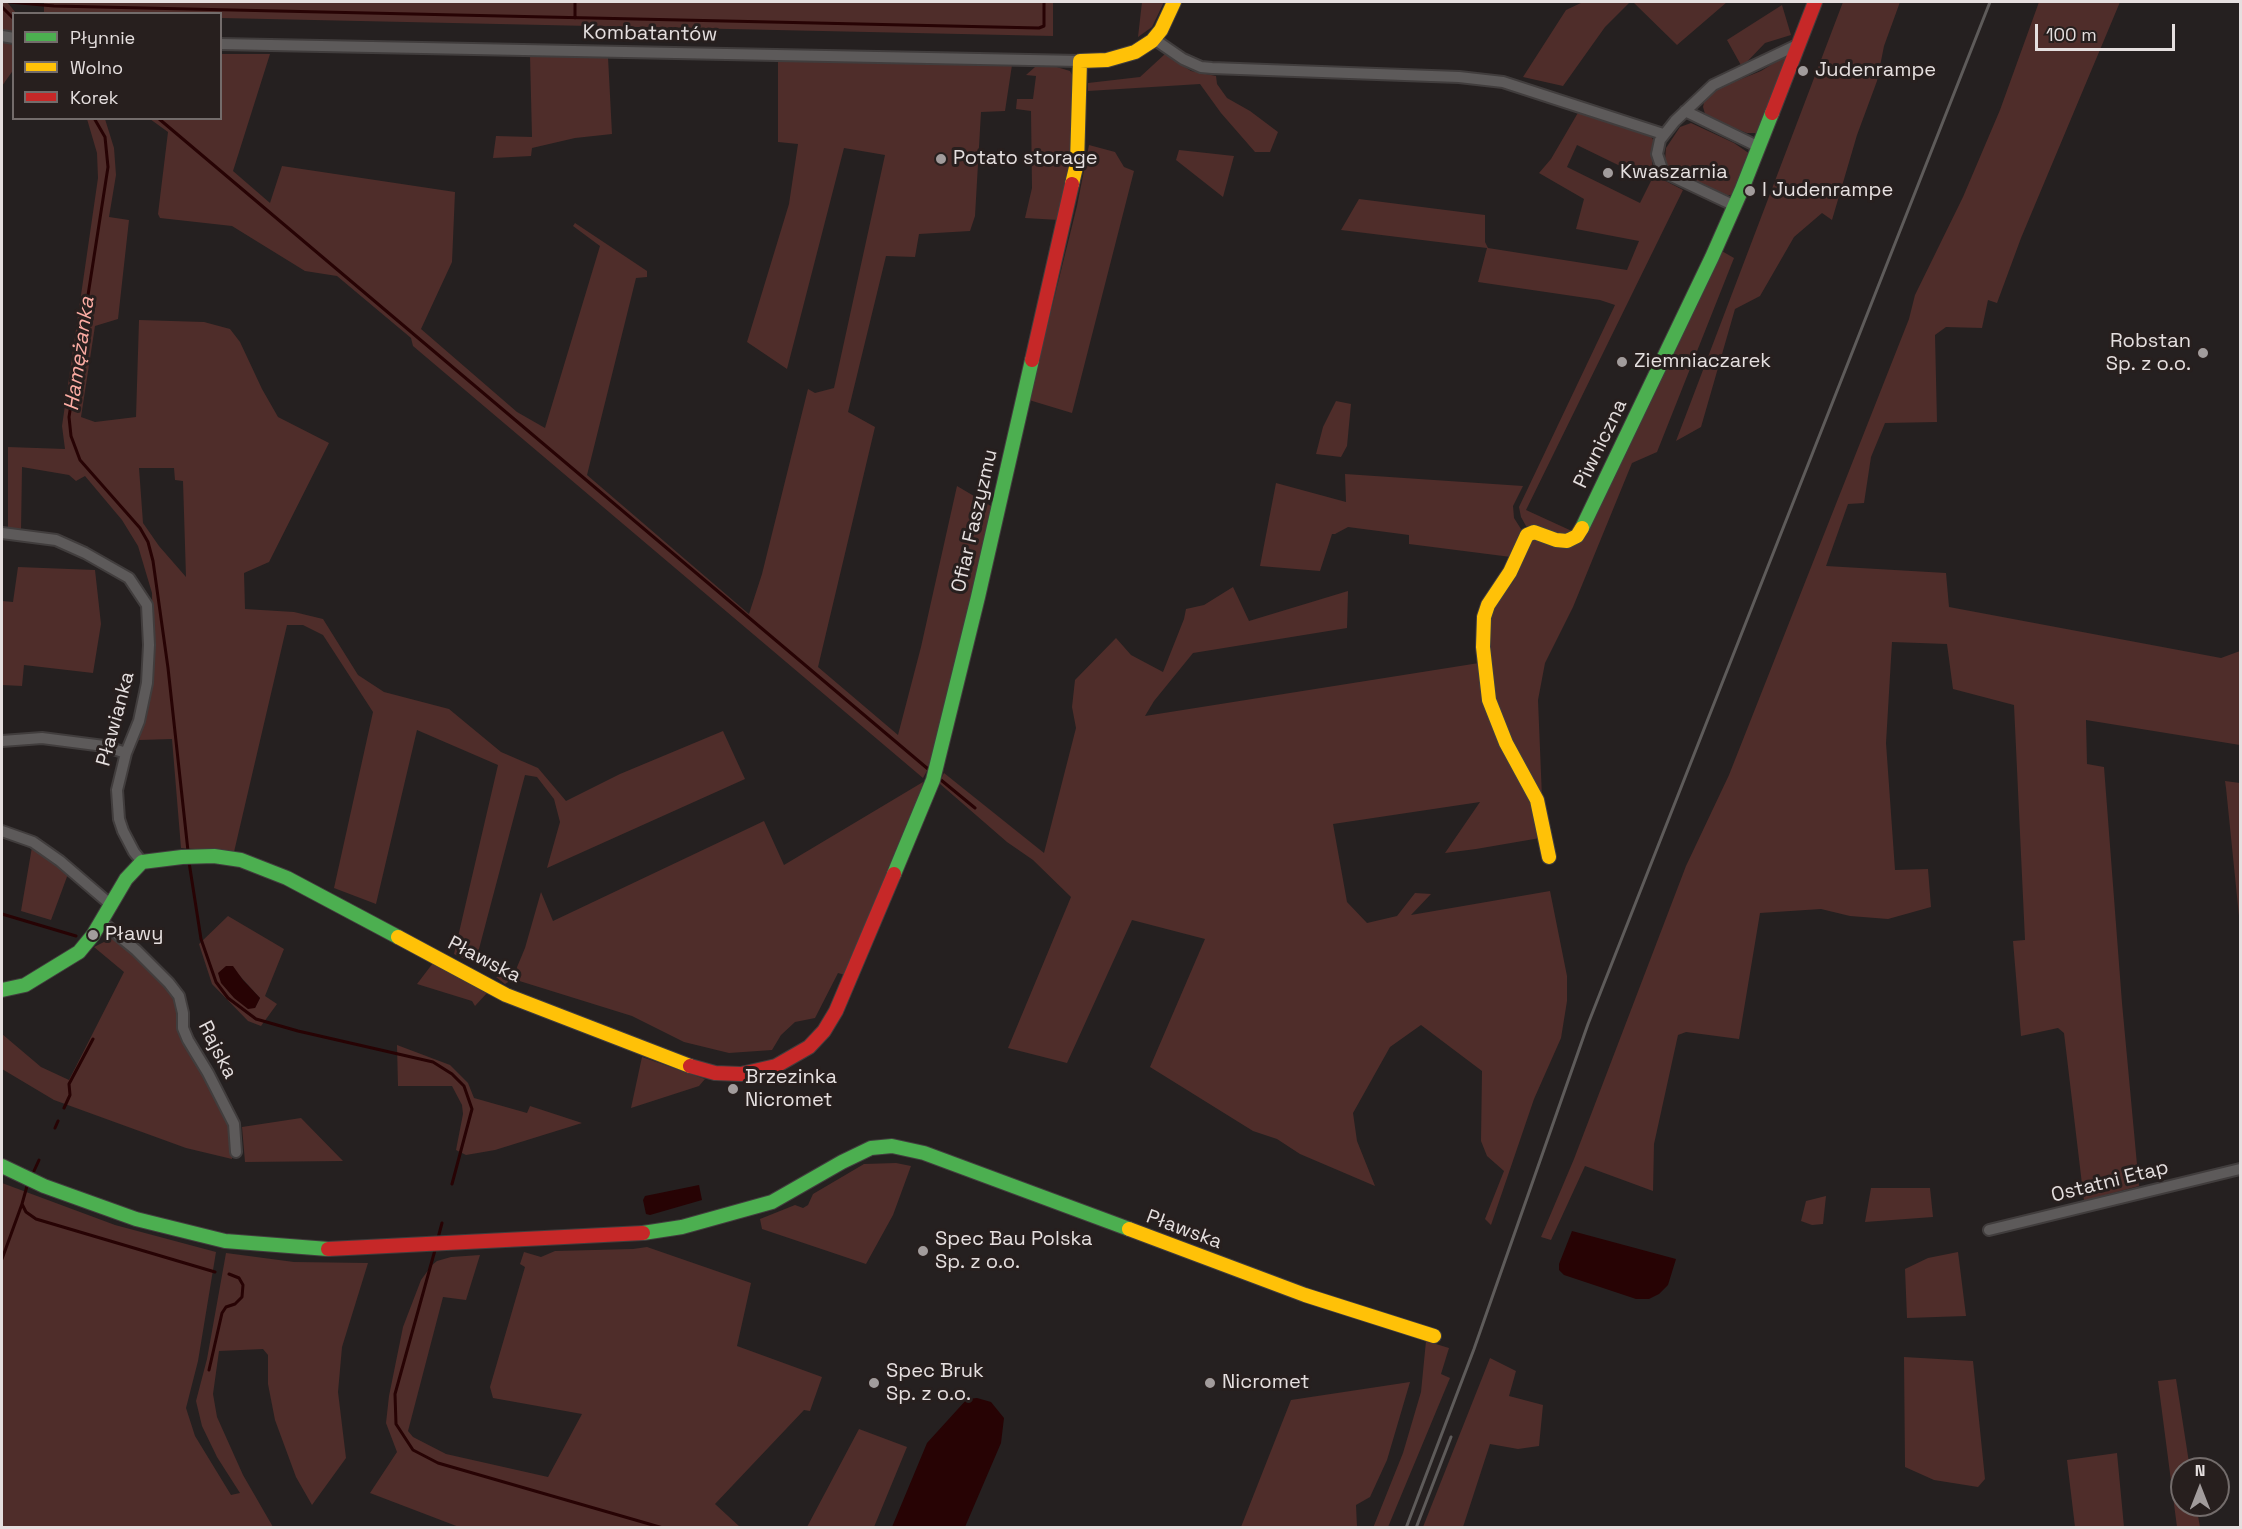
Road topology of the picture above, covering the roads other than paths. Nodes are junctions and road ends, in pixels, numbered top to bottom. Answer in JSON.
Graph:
{"nodes":[{"id":1,"x":1174,"y":2,"type":"edge"},
{"id":2,"x":1815,"y":2,"type":"edge"},
{"id":3,"x":1154,"y":39,"type":"junction"},
{"id":4,"x":222,"y":44,"type":"edge"},
{"id":5,"x":1797,"y":45,"type":"junction"},
{"id":6,"x":1080,"y":61,"type":"junction"},
{"id":7,"x":1685,"y":111,"type":"junction"},
{"id":8,"x":1663,"y":134,"type":"junction"},
{"id":9,"x":1759,"y":147,"type":"junction"},
{"id":10,"x":1735,"y":206,"type":"junction"},
{"id":11,"x":2,"y":533,"type":"edge"},
{"id":12,"x":2,"y":741,"type":"edge"},
{"id":13,"x":126,"y":753,"type":"junction"},
{"id":14,"x":2,"y":831,"type":"edge"},
{"id":15,"x":1549,"y":857,"type":"dead end"},
{"id":16,"x":142,"y":862,"type":"junction"},
{"id":17,"x":110,"y":904,"type":"junction"},
{"id":18,"x":102,"y":922,"type":"junction"},
{"id":19,"x":2,"y":990,"type":"edge"},
{"id":20,"x":776,"y":1066,"type":"joint"},
{"id":21,"x":236,"y":1152,"type":"dead end"},
{"id":22,"x":2,"y":1166,"type":"edge"},
{"id":23,"x":2241,"y":1169,"type":"edge"},
{"id":24,"x":1989,"y":1230,"type":"dead end"},
{"id":25,"x":1434,"y":1336,"type":"dead end"}],
"edges":[{"from":1,"to":3,"type":"street"},
{"from":2,"to":5,"type":"street","name":"Piwniczna"},
{"from":3,"to":6,"type":"street"},
{"from":3,"to":8,"type":"street"},
{"from":4,"to":6,"type":"street","name":"Kombatantów"},
{"from":5,"to":7,"type":"street"},
{"from":5,"to":9,"type":"street","name":"Piwniczna"},
{"from":6,"to":20,"type":"street","name":"Ofiar Faszyzmu"},
{"from":7,"to":8,"type":"street"},
{"from":7,"to":9,"type":"street"},
{"from":8,"to":10,"type":"street"},
{"from":9,"to":10,"type":"street","name":"Piwniczna"},
{"from":10,"to":15,"type":"street","name":"Piwniczna"},
{"from":11,"to":13,"type":"street","name":"Pławianka"},
{"from":12,"to":13,"type":"street"},
{"from":13,"to":16,"type":"street","name":"Pławianka"},
{"from":14,"to":17,"type":"street"},
{"from":16,"to":17,"type":"street"},
{"from":16,"to":20,"type":"street","name":"Pławska"},
{"from":17,"to":18,"type":"street"},
{"from":18,"to":19,"type":"street"},
{"from":18,"to":21,"type":"street","name":"Rajska"},
{"from":22,"to":25,"type":"street","name":"Pławska"},
{"from":23,"to":24,"type":"street","name":"Ostatni Etap"}]}
